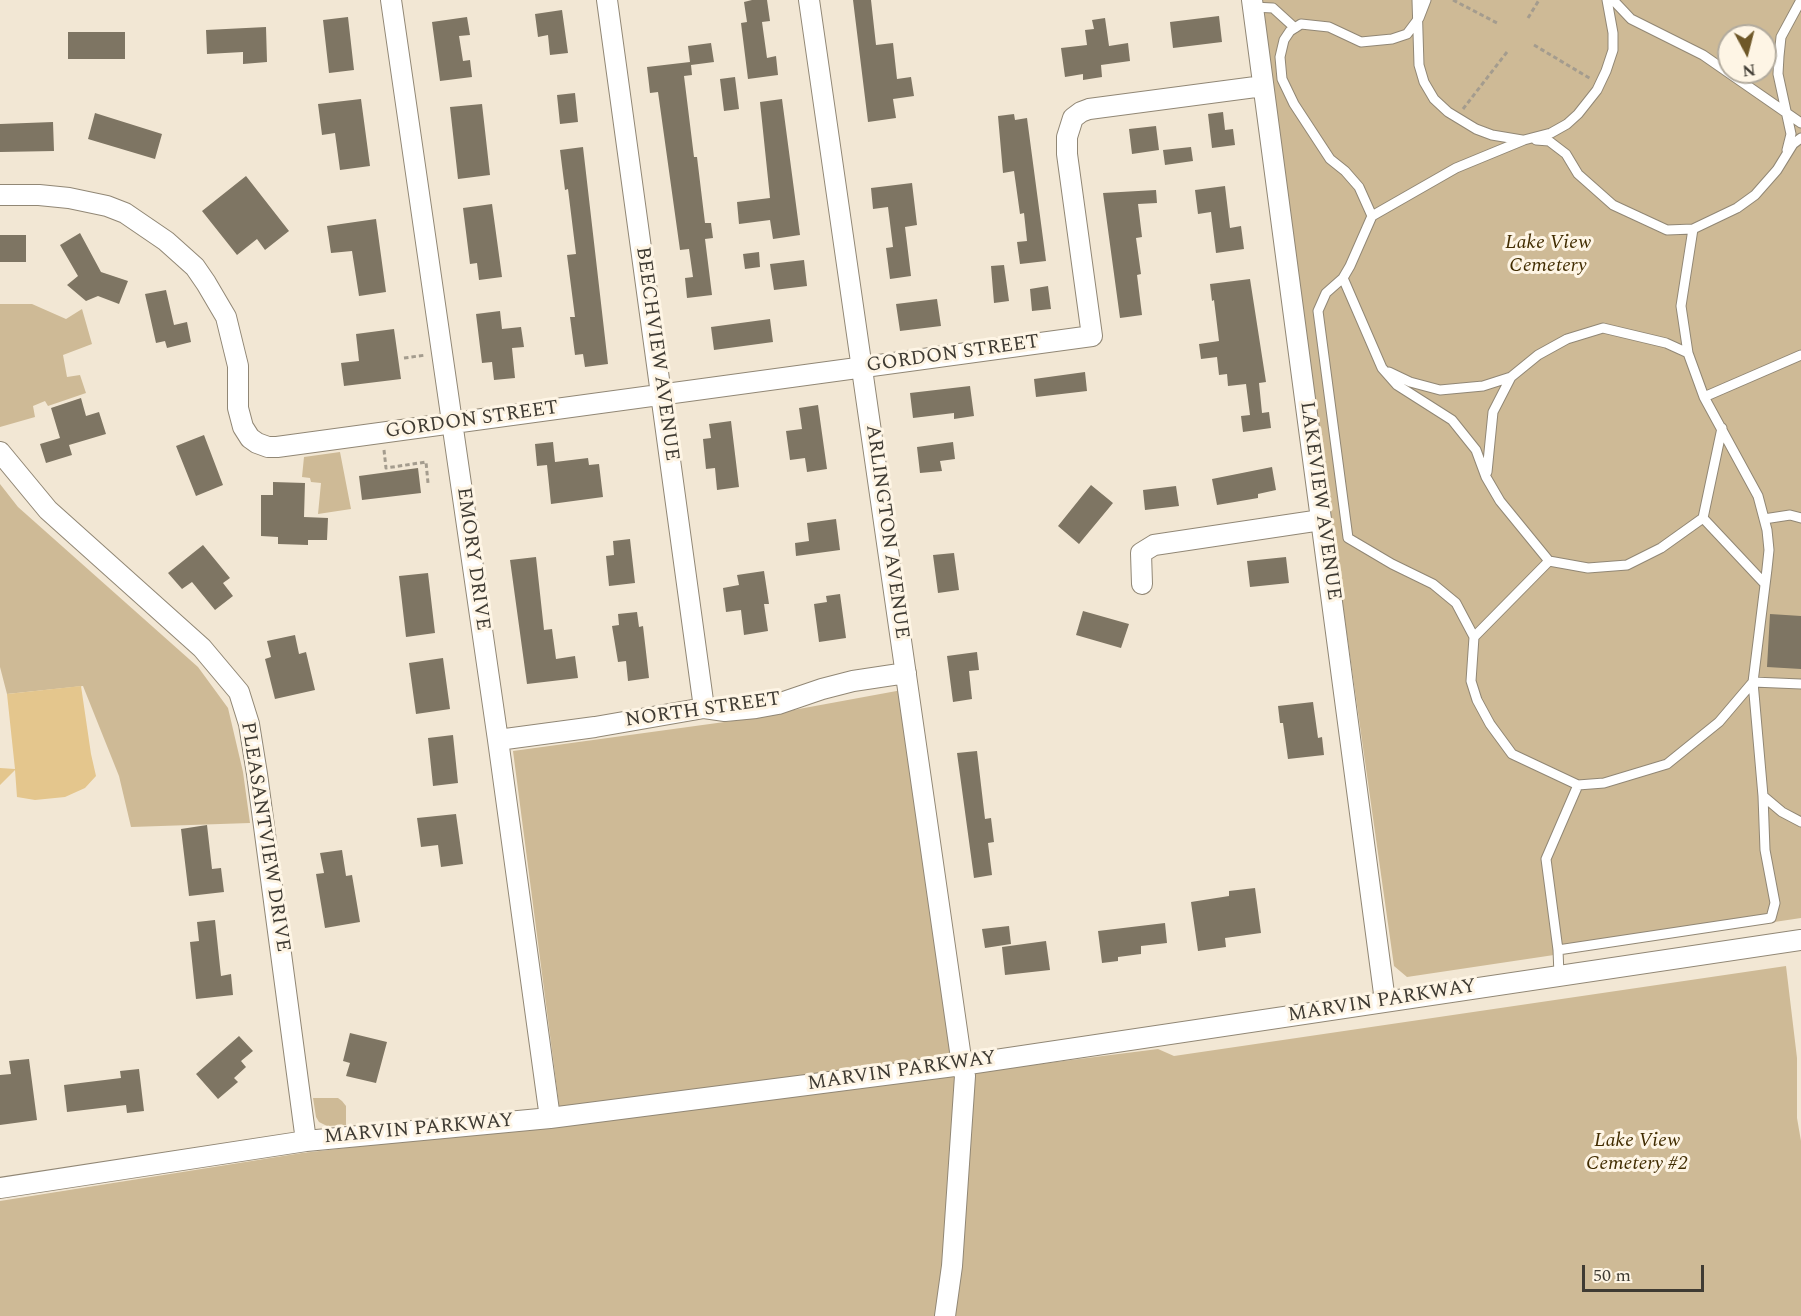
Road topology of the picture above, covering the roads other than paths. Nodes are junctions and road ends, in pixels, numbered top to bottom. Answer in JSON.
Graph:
{"nodes":[{"id":1,"x":391,"y":0,"type":"edge"},
{"id":2,"x":607,"y":0,"type":"edge"},
{"id":3,"x":809,"y":0,"type":"edge"},
{"id":4,"x":1411,"y":0,"type":"edge"},
{"id":5,"x":1417,"y":0,"type":"edge"},
{"id":6,"x":1426,"y":0,"type":"edge"},
{"id":7,"x":1606,"y":0,"type":"edge"},
{"id":8,"x":1613,"y":0,"type":"edge"},
{"id":9,"x":1801,"y":0,"type":"edge"},
{"id":10,"x":1252,"y":4,"type":"edge"},
{"id":11,"x":1419,"y":18,"type":"junction"},
{"id":12,"x":1295,"y":28,"type":"junction"},
{"id":13,"x":1263,"y":86,"type":"junction"},
{"id":14,"x":1787,"y":115,"type":"junction"},
{"id":15,"x":1801,"y":123,"type":"edge"},
{"id":16,"x":1801,"y":138,"type":"edge"},
{"id":17,"x":1524,"y":140,"type":"junction"},
{"id":18,"x":1787,"y":152,"type":"junction"},
{"id":19,"x":0,"y":195,"type":"edge"},
{"id":20,"x":1372,"y":216,"type":"junction"},
{"id":21,"x":1693,"y":229,"type":"junction"},
{"id":22,"x":1343,"y":278,"type":"junction"},
{"id":23,"x":1688,"y":353,"type":"junction"},
{"id":24,"x":1801,"y":355,"type":"edge"},
{"id":25,"x":863,"y":367,"type":"junction"},
{"id":26,"x":1382,"y":368,"type":"junction"},
{"id":27,"x":1511,"y":377,"type":"junction"},
{"id":28,"x":661,"y":394,"type":"junction"},
{"id":29,"x":1704,"y":397,"type":"junction"},
{"id":30,"x":452,"y":423,"type":"junction"},
{"id":31,"x":1722,"y":428,"type":"junction"},
{"id":32,"x":0,"y":452,"type":"edge"},
{"id":33,"x":1486,"y":477,"type":"junction"},
{"id":34,"x":1703,"y":518,"type":"junction"},
{"id":35,"x":1764,"y":519,"type":"junction"},
{"id":36,"x":1801,"y":519,"type":"edge"},
{"id":37,"x":1321,"y":520,"type":"junction"},
{"id":38,"x":1549,"y":561,"type":"junction"},
{"id":39,"x":1142,"y":584,"type":"dead end"},
{"id":40,"x":1765,"y":584,"type":"junction"},
{"id":41,"x":1473,"y":637,"type":"junction"},
{"id":42,"x":906,"y":673,"type":"junction"},
{"id":43,"x":1753,"y":682,"type":"junction"},
{"id":44,"x":1801,"y":684,"type":"edge"},
{"id":45,"x":704,"y":708,"type":"junction"},
{"id":46,"x":498,"y":740,"type":"junction"},
{"id":47,"x":1578,"y":785,"type":"junction"},
{"id":48,"x":1763,"y":796,"type":"junction"},
{"id":49,"x":1801,"y":822,"type":"edge"},
{"id":50,"x":1801,"y":940,"type":"edge"},
{"id":51,"x":1558,"y":950,"type":"junction"},
{"id":52,"x":1559,"y":975,"type":"junction"},
{"id":53,"x":1385,"y":1001,"type":"junction"},
{"id":54,"x":962,"y":1065,"type":"junction"},
{"id":55,"x":550,"y":1118,"type":"junction"},
{"id":56,"x":306,"y":1141,"type":"junction"},
{"id":57,"x":0,"y":1188,"type":"edge"},
{"id":58,"x":945,"y":1316,"type":"edge"}],
"edges":[{"from":1,"to":30,"type":"street","name":"EMORY DRIVE"},
{"from":2,"to":28,"type":"street","name":"BEECHVIEW AVENUE"},
{"from":3,"to":25,"type":"street","name":"ARLINGTON AVENUE"},
{"from":4,"to":11,"type":"lane"},
{"from":5,"to":11,"type":"lane"},
{"from":6,"to":11,"type":"lane"},
{"from":7,"to":17,"type":"lane"},
{"from":8,"to":14,"type":"lane"},
{"from":9,"to":14,"type":"lane"},
{"from":10,"to":12,"type":"lane"},
{"from":10,"to":13,"type":"street","name":"LAKEVIEW AVENUE"},
{"from":11,"to":12,"type":"lane"},
{"from":11,"to":17,"type":"lane"},
{"from":12,"to":20,"type":"lane"},
{"from":13,"to":25,"type":"street","name":"GORDON STREET"},
{"from":13,"to":37,"type":"street","name":"LAKEVIEW AVENUE"},
{"from":14,"to":15,"type":"lane"},
{"from":14,"to":18,"type":"lane"},
{"from":16,"to":18,"type":"lane"},
{"from":17,"to":20,"type":"lane"},
{"from":17,"to":21,"type":"lane"},
{"from":18,"to":21,"type":"lane"},
{"from":19,"to":30,"type":"street","name":"GORDON STREET"},
{"from":20,"to":22,"type":"lane"},
{"from":21,"to":23,"type":"lane"},
{"from":22,"to":26,"type":"lane"},
{"from":22,"to":41,"type":"lane"},
{"from":23,"to":27,"type":"lane"},
{"from":23,"to":29,"type":"lane"},
{"from":24,"to":29,"type":"lane"},
{"from":25,"to":28,"type":"street","name":"GORDON STREET"},
{"from":25,"to":42,"type":"street","name":"ARLINGTON AVENUE"},
{"from":26,"to":27,"type":"lane"},
{"from":26,"to":33,"type":"lane"},
{"from":27,"to":33,"type":"lane"},
{"from":28,"to":30,"type":"street","name":"GORDON STREET"},
{"from":28,"to":45,"type":"street","name":"BEECHVIEW AVENUE"},
{"from":29,"to":31,"type":"lane"},
{"from":30,"to":46,"type":"street","name":"EMORY DRIVE"},
{"from":31,"to":34,"type":"lane"},
{"from":31,"to":35,"type":"lane"},
{"from":32,"to":56,"type":"street","name":"PLEASANTVIEW DRIVE"},
{"from":33,"to":38,"type":"lane"},
{"from":34,"to":38,"type":"lane"},
{"from":34,"to":40,"type":"lane"},
{"from":35,"to":36,"type":"lane"},
{"from":35,"to":40,"type":"lane"},
{"from":37,"to":39,"type":"street"},
{"from":37,"to":53,"type":"street","name":"LAKEVIEW AVENUE"},
{"from":38,"to":41,"type":"lane"},
{"from":40,"to":43,"type":"lane"},
{"from":41,"to":47,"type":"lane"},
{"from":42,"to":45,"type":"street","name":"NORTH STREET"},
{"from":42,"to":54,"type":"street","name":"ARLINGTON AVENUE"},
{"from":43,"to":44,"type":"lane"},
{"from":43,"to":47,"type":"lane"},
{"from":43,"to":48,"type":"lane"},
{"from":45,"to":46,"type":"street","name":"NORTH STREET"},
{"from":46,"to":55,"type":"street","name":"EMORY DRIVE"},
{"from":47,"to":51,"type":"lane"},
{"from":48,"to":49,"type":"lane"},
{"from":48,"to":51,"type":"lane"},
{"from":50,"to":52,"type":"street","name":"MARVIN PARKWAY"},
{"from":51,"to":52,"type":"lane"},
{"from":52,"to":53,"type":"street","name":"MARVIN PARKWAY"},
{"from":53,"to":54,"type":"street","name":"MARVIN PARKWAY"},
{"from":54,"to":55,"type":"street","name":"MARVIN PARKWAY"},
{"from":54,"to":58,"type":"street","name":"ARLINGTON AVENUE"},
{"from":55,"to":56,"type":"street","name":"MARVIN PARKWAY"},
{"from":56,"to":57,"type":"street","name":"MARVIN PARKWAY"}]}
